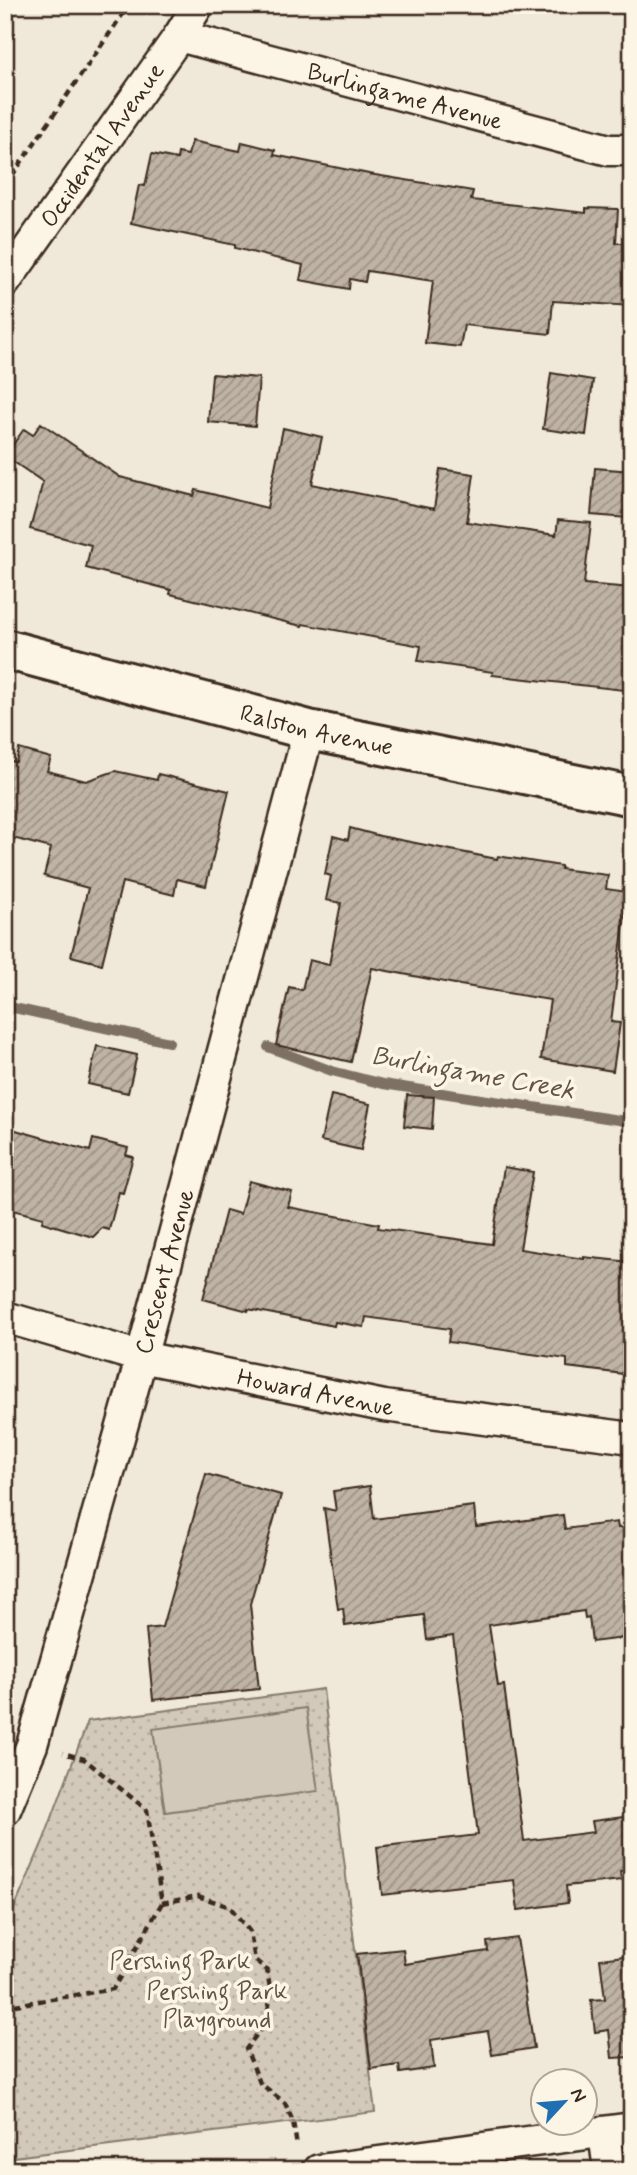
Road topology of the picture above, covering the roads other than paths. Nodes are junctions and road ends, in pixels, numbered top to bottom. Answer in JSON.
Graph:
{"nodes":[{"id":1,"x":198,"y":5,"type":"edge"},
{"id":2,"x":179,"y":36,"type":"junction"},
{"id":3,"x":632,"y":150,"type":"edge"},
{"id":4,"x":5,"y":282,"type":"edge"},
{"id":5,"x":5,"y":649,"type":"edge"},
{"id":6,"x":309,"y":730,"type":"junction"},
{"id":7,"x":632,"y":796,"type":"edge"},
{"id":8,"x":5,"y":1317,"type":"edge"},
{"id":9,"x":141,"y":1357,"type":"junction"},
{"id":10,"x":632,"y":1437,"type":"edge"},
{"id":11,"x":5,"y":1810,"type":"edge"},
{"id":12,"x":618,"y":2131,"type":"edge"},
{"id":13,"x":309,"y":2164,"type":"edge"},
{"id":14,"x":609,"y":2170,"type":"edge"}],
"edges":[{"from":1,"to":2,"type":"street","name":"Occidental Avenue"},
{"from":2,"to":3,"type":"street","name":"Burlingame Avenue"},
{"from":2,"to":4,"type":"street","name":"Occidental Avenue"},
{"from":5,"to":6,"type":"street","name":"Ralston Avenue"},
{"from":6,"to":7,"type":"street","name":"Ralston Avenue"},
{"from":6,"to":9,"type":"street","name":"Crescent Avenue"},
{"from":8,"to":9,"type":"street","name":"Howard Avenue"},
{"from":9,"to":10,"type":"street","name":"Howard Avenue"},
{"from":9,"to":11,"type":"street","name":"Crescent Avenue"},
{"from":12,"to":13,"type":"street"},
{"from":12,"to":14,"type":"street"}]}
